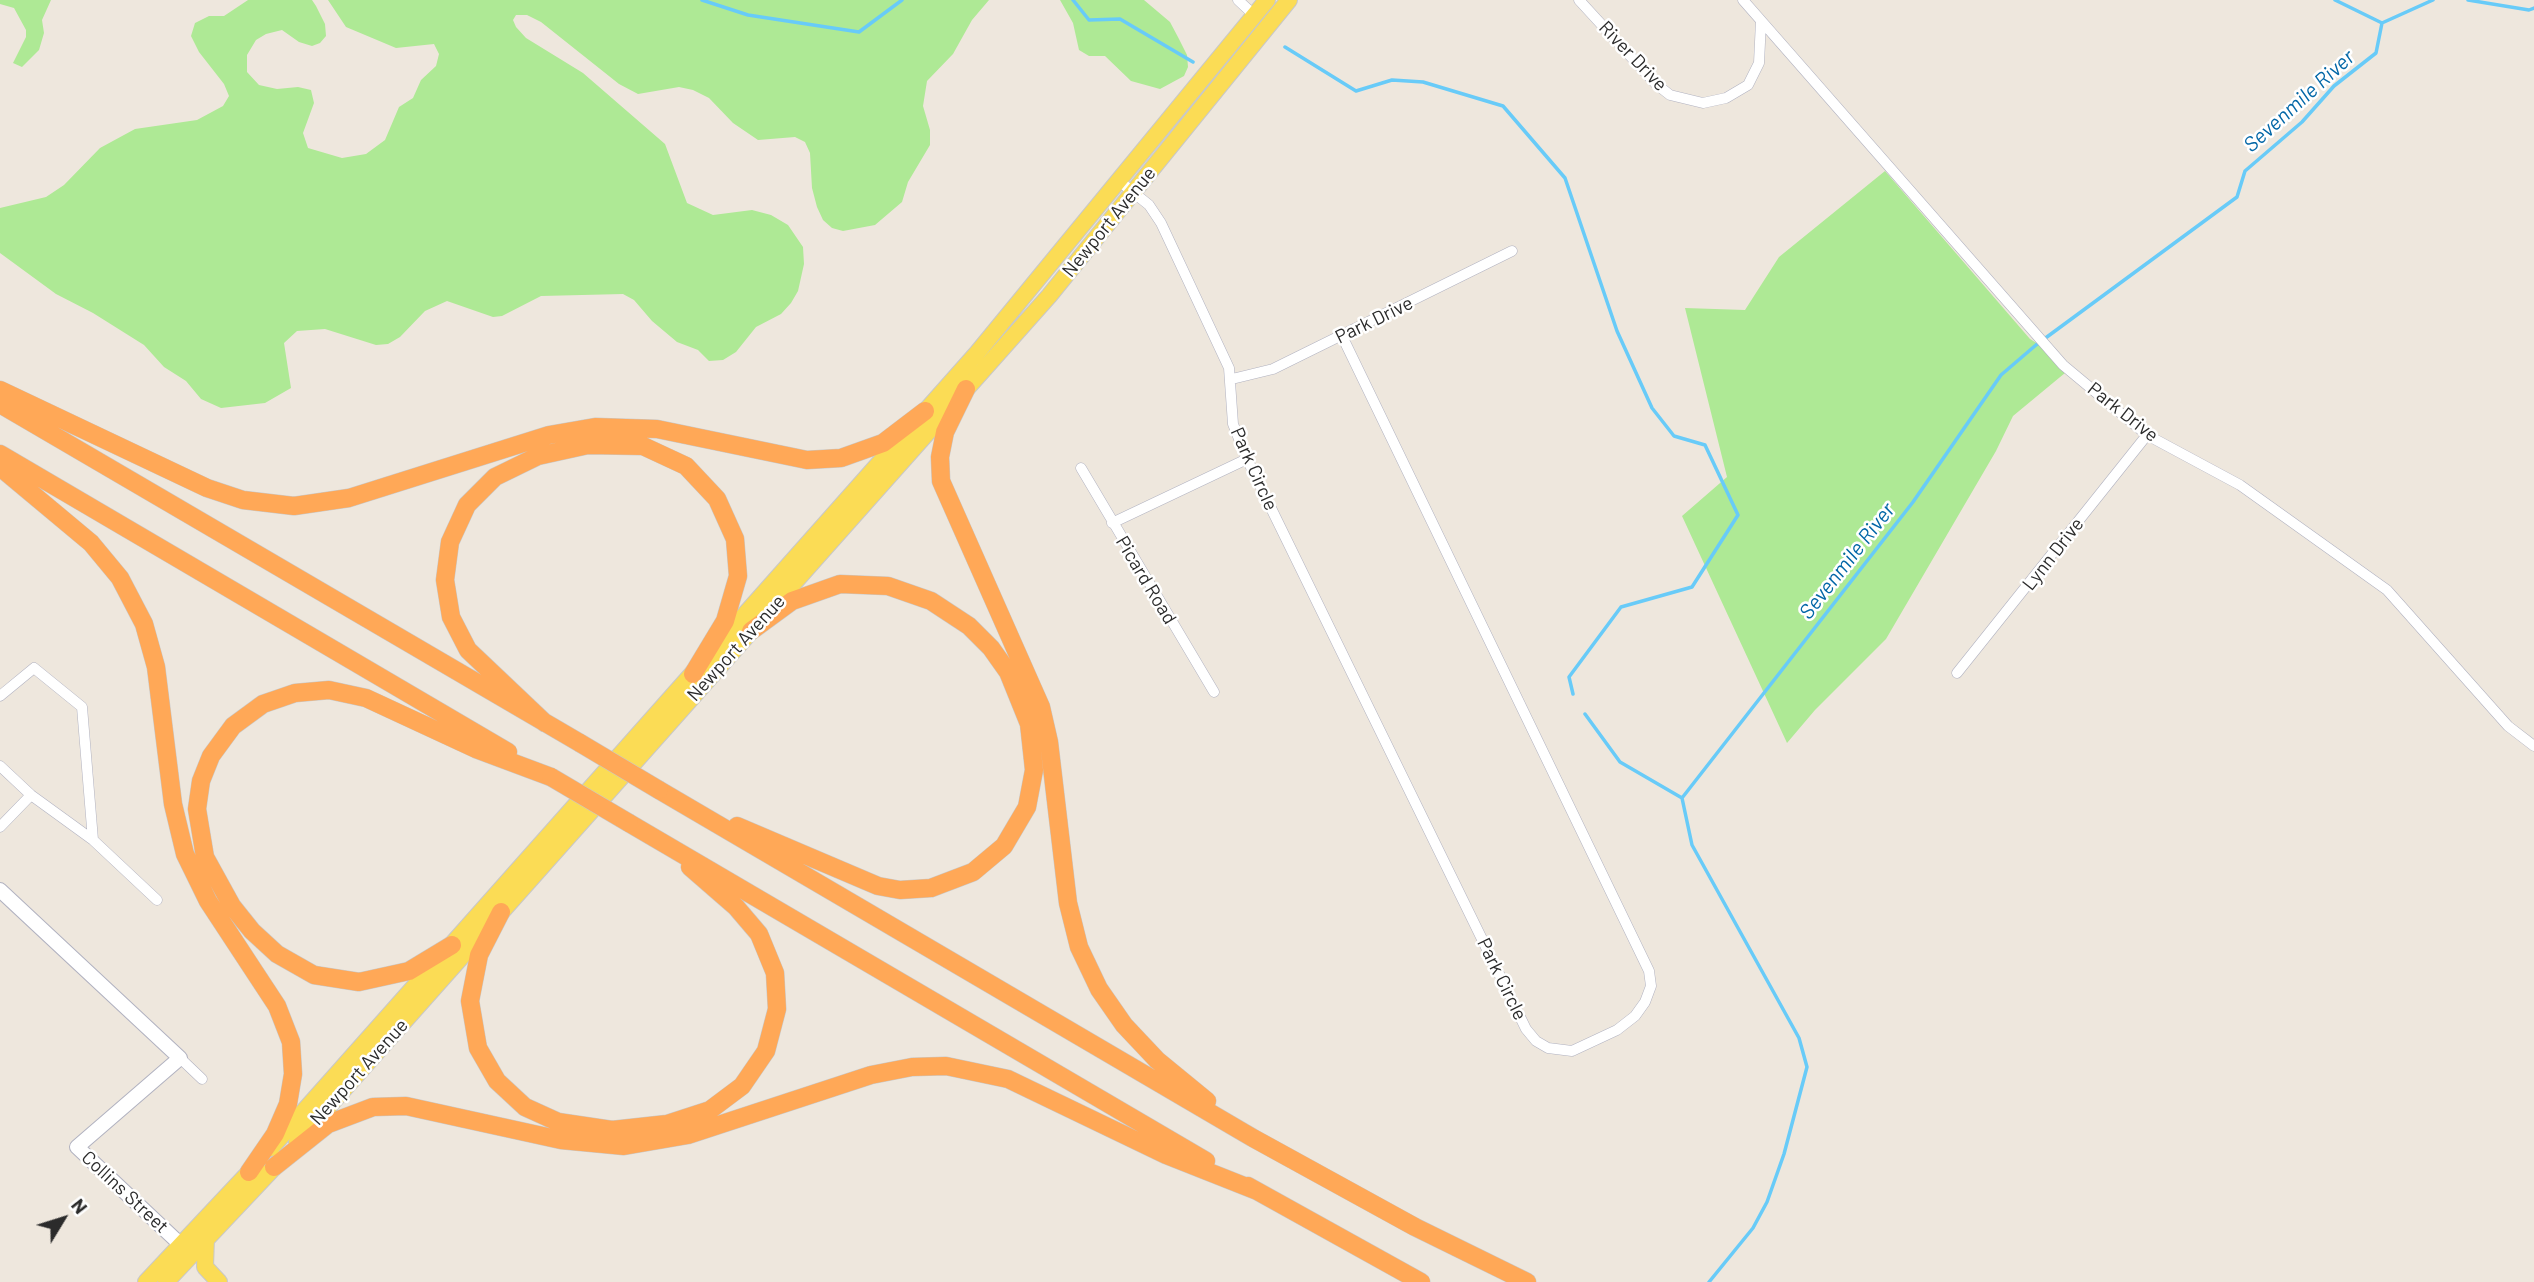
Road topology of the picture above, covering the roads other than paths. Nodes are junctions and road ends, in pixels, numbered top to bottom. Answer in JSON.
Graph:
{"nodes":[{"id":1,"x":1238,"y":0,"type":"edge"},
{"id":2,"x":1267,"y":0,"type":"edge"},
{"id":3,"x":1289,"y":0,"type":"edge"},
{"id":4,"x":1579,"y":0,"type":"edge"},
{"id":5,"x":1743,"y":0,"type":"edge"},
{"id":6,"x":1254,"y":15,"type":"junction"},
{"id":7,"x":1761,"y":21,"type":"junction"},
{"id":8,"x":1118,"y":180,"type":"junction"},
{"id":9,"x":1133,"y":193,"type":"junction"},
{"id":10,"x":1512,"y":251,"type":"dead end"},
{"id":11,"x":1342,"y":336,"type":"junction"},
{"id":12,"x":1232,"y":379,"type":"junction"},
{"id":13,"x":966,"y":389,"type":"junction"},
{"id":14,"x":0,"y":390,"type":"edge"},
{"id":15,"x":0,"y":404,"type":"edge"},
{"id":16,"x":925,"y":411,"type":"junction"},
{"id":17,"x":2147,"y":435,"type":"junction"},
{"id":18,"x":0,"y":454,"type":"edge"},
{"id":19,"x":1247,"y":459,"type":"junction"},
{"id":20,"x":0,"y":467,"type":"edge"},
{"id":21,"x":1081,"y":468,"type":"dead end"},
{"id":22,"x":1112,"y":523,"type":"junction"},
{"id":23,"x":751,"y":632,"type":"junction"},
{"id":24,"x":1957,"y":673,"type":"dead end"},
{"id":25,"x":692,"y":674,"type":"junction"},
{"id":26,"x":1214,"y":692,"type":"dead end"},
{"id":27,"x":0,"y":696,"type":"edge"},
{"id":28,"x":545,"y":723,"type":"junction"},
{"id":29,"x":2534,"y":746,"type":"edge"},
{"id":30,"x":0,"y":766,"type":"edge"},
{"id":31,"x":551,"y":777,"type":"junction"},
{"id":32,"x":31,"y":795,"type":"junction"},
{"id":33,"x":690,"y":808,"type":"junction"},
{"id":34,"x":0,"y":827,"type":"edge"},
{"id":35,"x":93,"y":839,"type":"junction"},
{"id":36,"x":667,"y":846,"type":"junction"},
{"id":37,"x":0,"y":890,"type":"edge"},
{"id":38,"x":157,"y":900,"type":"dead end"},
{"id":39,"x":501,"y":912,"type":"junction"},
{"id":40,"x":452,"y":945,"type":"junction"},
{"id":41,"x":180,"y":1058,"type":"junction"},
{"id":42,"x":202,"y":1079,"type":"dead end"},
{"id":43,"x":1253,"y":1138,"type":"junction"},
{"id":44,"x":274,"y":1167,"type":"junction"},
{"id":45,"x":249,"y":1172,"type":"junction"},
{"id":46,"x":1257,"y":1191,"type":"junction"},
{"id":47,"x":206,"y":1238,"type":"junction"},
{"id":48,"x":180,"y":1244,"type":"junction"},
{"id":49,"x":146,"y":1282,"type":"edge"},
{"id":50,"x":166,"y":1282,"type":"edge"},
{"id":51,"x":219,"y":1282,"type":"edge"},
{"id":52,"x":1421,"y":1282,"type":"edge"},
{"id":53,"x":1527,"y":1282,"type":"edge"}],
"edges":[{"from":1,"to":6,"type":"street"},
{"from":2,"to":6,"type":"main road","name":"Newport Avenue"},
{"from":3,"to":9,"type":"main road","name":"Newport Avenue"},
{"from":4,"to":7,"type":"street","name":"River Drive"},
{"from":5,"to":7,"type":"street","name":"Park Drive"},
{"from":6,"to":8,"type":"main road","name":"Newport Avenue"},
{"from":7,"to":17,"type":"street","name":"Park Drive"},
{"from":8,"to":9,"type":"street","name":"Park Circle"},
{"from":8,"to":16,"type":"main road","name":"Newport Avenue"},
{"from":9,"to":12,"type":"street","name":"Park Circle"},
{"from":9,"to":13,"type":"main road","name":"Newport Avenue"},
{"from":10,"to":11,"type":"street","name":"Park Drive"},
{"from":11,"to":12,"type":"street","name":"Park Drive"},
{"from":11,"to":19,"type":"street","name":"Park Circle"},
{"from":12,"to":19,"type":"street","name":"Park Circle"},
{"from":13,"to":23,"type":"main road","name":"Newport Avenue"},
{"from":13,"to":43,"type":"highway"},
{"from":14,"to":16,"type":"highway"},
{"from":15,"to":28,"type":"highway"},
{"from":16,"to":25,"type":"main road","name":"Newport Avenue"},
{"from":17,"to":24,"type":"street","name":"Lynn Drive"},
{"from":17,"to":29,"type":"street","name":"Park Drive"},
{"from":18,"to":31,"type":"highway"},
{"from":19,"to":22,"type":"street"},
{"from":20,"to":45,"type":"highway"},
{"from":21,"to":22,"type":"street","name":"Picard Road"},
{"from":22,"to":26,"type":"street","name":"Picard Road"},
{"from":23,"to":33,"type":"highway"},
{"from":23,"to":39,"type":"main road","name":"Newport Avenue"},
{"from":25,"to":28,"type":"highway"},
{"from":25,"to":40,"type":"main road","name":"Newport Avenue"},
{"from":27,"to":35,"type":"street"},
{"from":28,"to":33,"type":"highway","bridge":true},
{"from":30,"to":32,"type":"street"},
{"from":31,"to":36,"type":"highway","bridge":true},
{"from":31,"to":40,"type":"highway"},
{"from":32,"to":34,"type":"street"},
{"from":32,"to":35,"type":"street"},
{"from":33,"to":43,"type":"highway"},
{"from":35,"to":38,"type":"street"},
{"from":36,"to":39,"type":"highway"},
{"from":36,"to":46,"type":"highway"},
{"from":37,"to":41,"type":"street"},
{"from":39,"to":44,"type":"main road","name":"Newport Avenue"},
{"from":40,"to":45,"type":"main road","name":"Newport Avenue"},
{"from":41,"to":42,"type":"street"},
{"from":41,"to":48,"type":"street","name":"Collins Street"},
{"from":43,"to":53,"type":"highway"},
{"from":44,"to":46,"type":"highway"},
{"from":44,"to":47,"type":"main road","name":"Newport Avenue"},
{"from":45,"to":48,"type":"main road","name":"Newport Avenue"},
{"from":46,"to":52,"type":"highway"},
{"from":47,"to":50,"type":"main road","name":"Newport Avenue"},
{"from":47,"to":51,"type":"main road"},
{"from":48,"to":49,"type":"main road","name":"Newport Avenue"}]}
